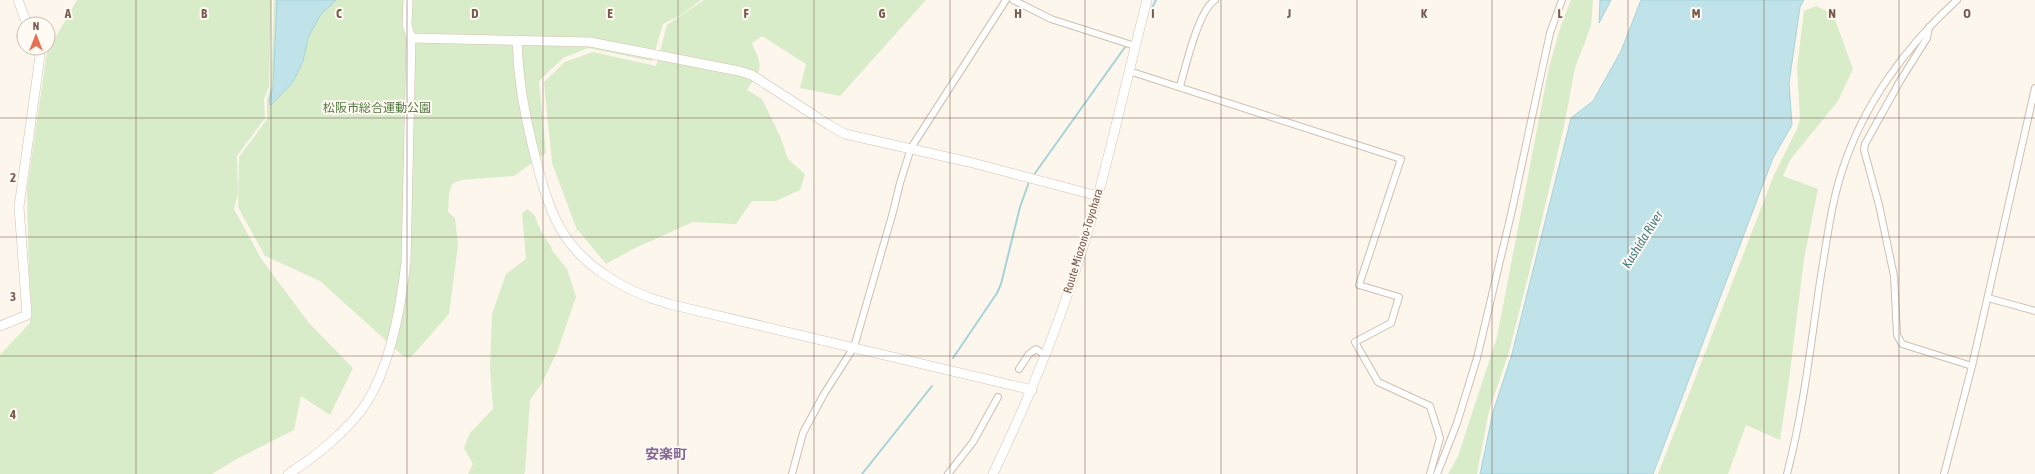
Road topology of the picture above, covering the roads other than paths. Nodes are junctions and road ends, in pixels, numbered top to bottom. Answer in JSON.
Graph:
{"nodes":[{"id":1,"x":18,"y":0,"type":"edge"},
{"id":2,"x":408,"y":0,"type":"edge"},
{"id":3,"x":1006,"y":0,"type":"edge"},
{"id":4,"x":1013,"y":0,"type":"edge"},
{"id":5,"x":1147,"y":0,"type":"edge"},
{"id":6,"x":1215,"y":0,"type":"edge"},
{"id":7,"x":1562,"y":0,"type":"edge"},
{"id":8,"x":1957,"y":0,"type":"edge"},
{"id":9,"x":24,"y":16,"type":"edge"},
{"id":10,"x":1929,"y":27,"type":"junction"},
{"id":11,"x":410,"y":38,"type":"junction"},
{"id":12,"x":517,"y":40,"type":"junction"},
{"id":13,"x":1135,"y":46,"type":"junction"},
{"id":14,"x":40,"y":56,"type":"edge"},
{"id":15,"x":1128,"y":71,"type":"junction"},
{"id":16,"x":1180,"y":86,"type":"junction"},
{"id":17,"x":2035,"y":88,"type":"edge"},
{"id":18,"x":911,"y":148,"type":"junction"},
{"id":19,"x":1098,"y":196,"type":"junction"},
{"id":20,"x":1988,"y":298,"type":"junction"},
{"id":21,"x":2035,"y":311,"type":"edge"},
{"id":22,"x":0,"y":326,"type":"edge"},
{"id":23,"x":854,"y":347,"type":"junction"},
{"id":24,"x":1045,"y":355,"type":"junction"},
{"id":25,"x":1972,"y":366,"type":"junction"},
{"id":26,"x":1019,"y":369,"type":"dead end"},
{"id":27,"x":1032,"y":390,"type":"junction"},
{"id":28,"x":998,"y":397,"type":"dead end"},
{"id":29,"x":288,"y":474,"type":"edge"},
{"id":30,"x":792,"y":474,"type":"edge"},
{"id":31,"x":949,"y":474,"type":"edge"},
{"id":32,"x":993,"y":474,"type":"edge"},
{"id":33,"x":1430,"y":474,"type":"edge"},
{"id":34,"x":1437,"y":474,"type":"edge"},
{"id":35,"x":1787,"y":474,"type":"edge"},
{"id":36,"x":1944,"y":474,"type":"edge"}],
"edges":[{"from":1,"to":9,"type":"street"},
{"from":2,"to":11,"type":"street"},
{"from":3,"to":18,"type":"street"},
{"from":4,"to":13,"type":"street"},
{"from":5,"to":13,"type":"street","name":"Route Miozono-Toyohara"},
{"from":6,"to":16,"type":"street"},
{"from":7,"to":34,"type":"street"},
{"from":8,"to":10,"type":"street"},
{"from":10,"to":25,"type":"street"},
{"from":10,"to":35,"type":"street"},
{"from":11,"to":12,"type":"street"},
{"from":11,"to":29,"type":"street"},
{"from":12,"to":18,"type":"street"},
{"from":12,"to":23,"type":"street"},
{"from":13,"to":15,"type":"street","name":"Route Miozono-Toyohara"},
{"from":14,"to":22,"type":"street"},
{"from":15,"to":16,"type":"street"},
{"from":15,"to":19,"type":"street","name":"Route Miozono-Toyohara"},
{"from":16,"to":33,"type":"street"},
{"from":17,"to":20,"type":"street"},
{"from":18,"to":19,"type":"street"},
{"from":18,"to":23,"type":"street"},
{"from":19,"to":24,"type":"street","name":"Route Miozono-Toyohara"},
{"from":20,"to":21,"type":"street"},
{"from":20,"to":25,"type":"street"},
{"from":23,"to":27,"type":"street"},
{"from":23,"to":30,"type":"street"},
{"from":24,"to":26,"type":"street"},
{"from":24,"to":27,"type":"street","name":"Route Miozono-Toyohara"},
{"from":25,"to":36,"type":"street"},
{"from":27,"to":32,"type":"street","name":"Route Miozono-Toyohara"},
{"from":28,"to":31,"type":"street"}]}
